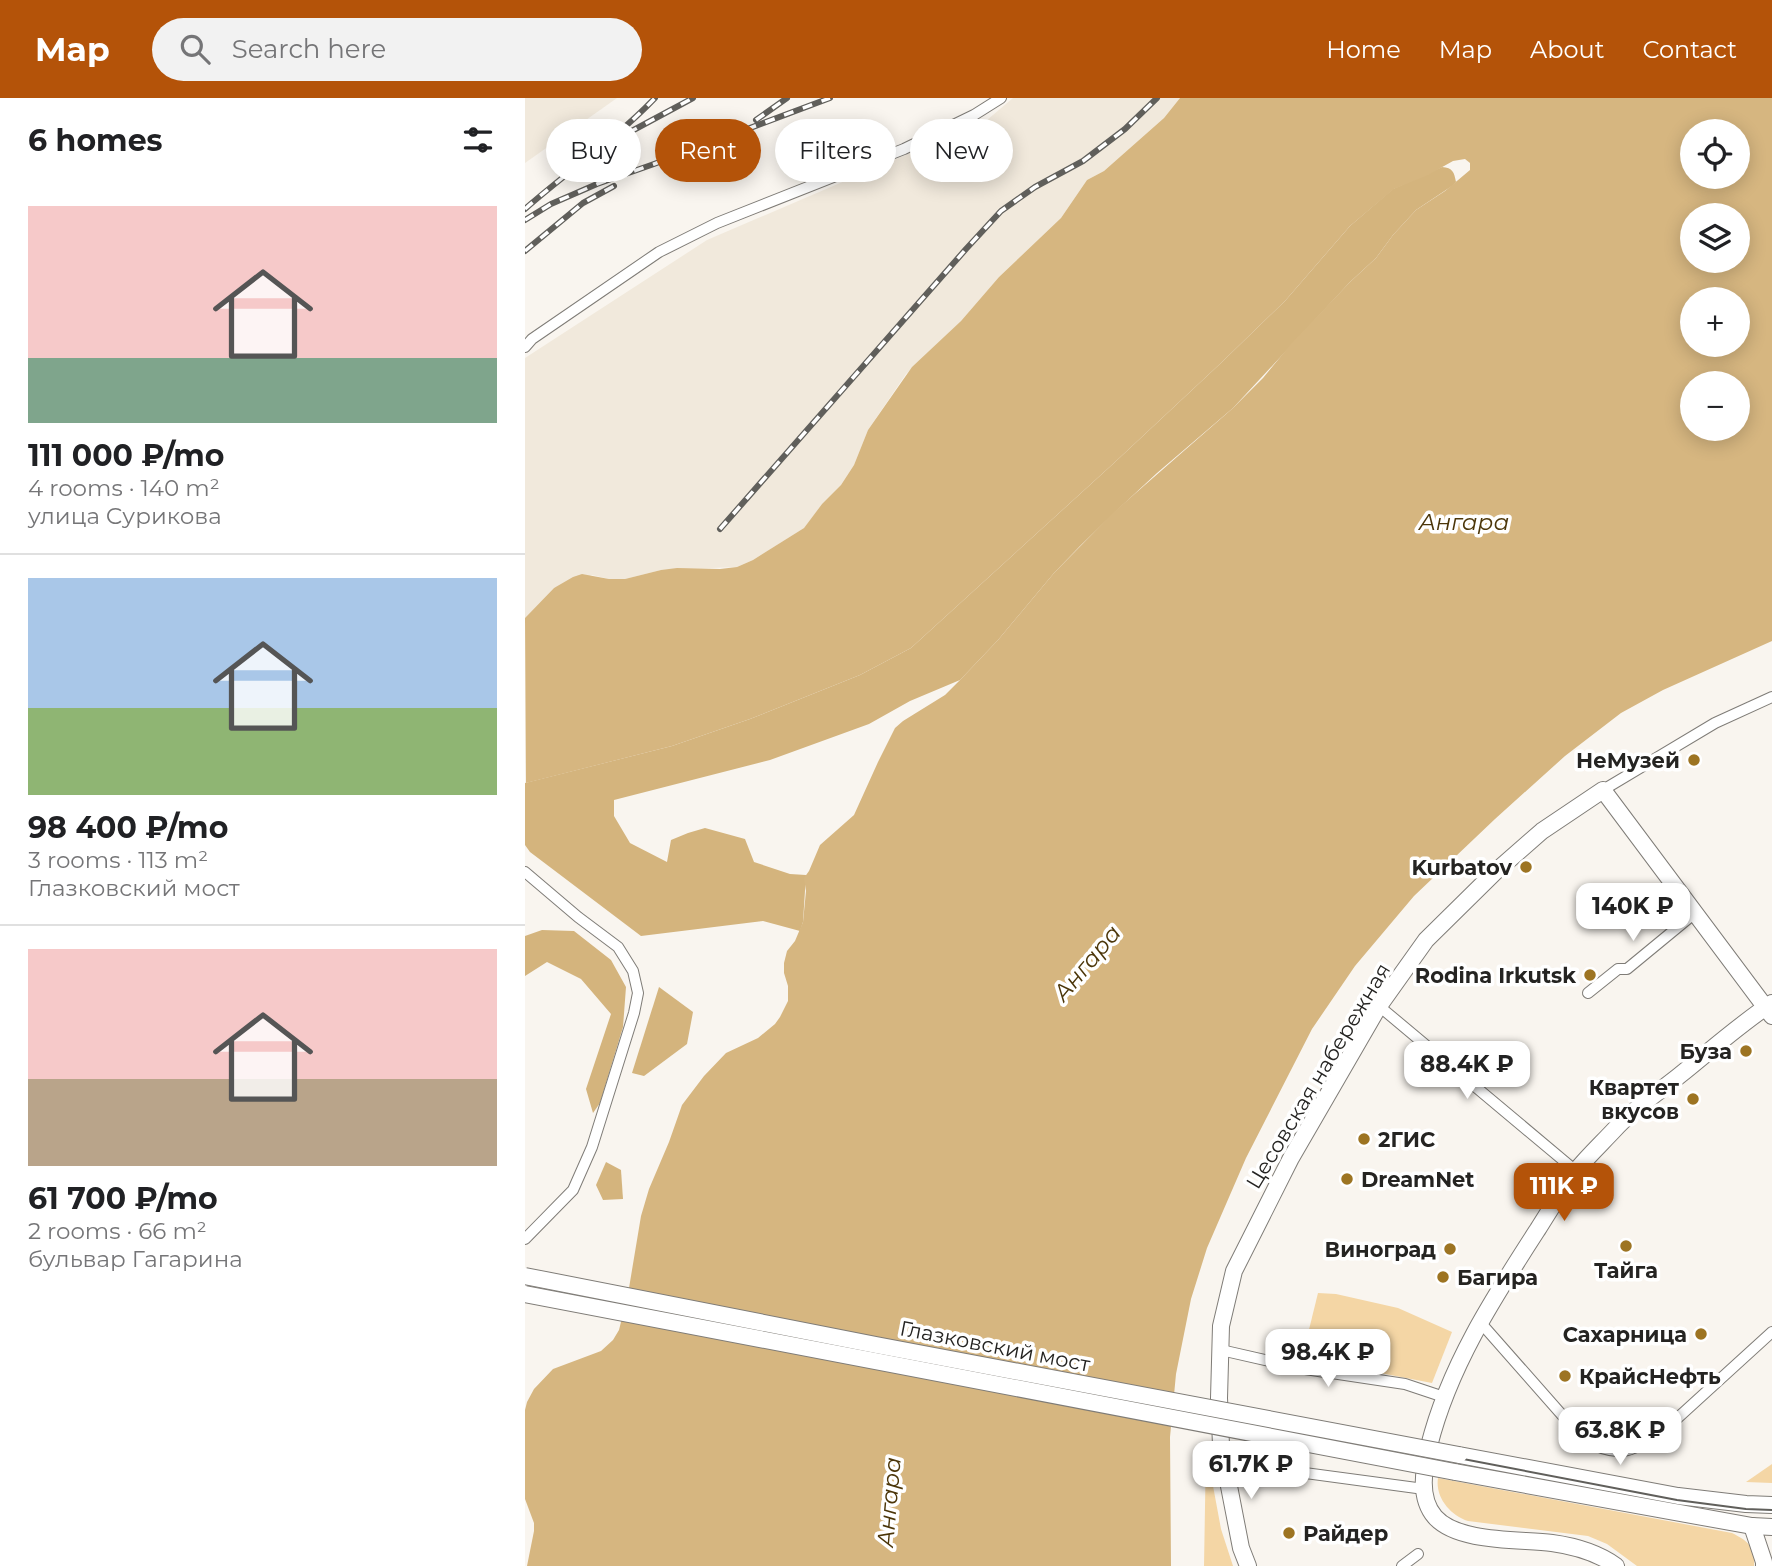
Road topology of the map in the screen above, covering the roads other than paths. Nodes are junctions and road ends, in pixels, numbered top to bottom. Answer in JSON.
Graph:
{"nodes":[{"id":1,"x":1001,"y":98,"type":"edge"},
{"id":2,"x":525,"y":346,"type":"edge"},
{"id":3,"x":1772,"y":698,"type":"edge"},
{"id":4,"x":1603,"y":790,"type":"junction"},
{"id":5,"x":525,"y":872,"type":"edge"},
{"id":6,"x":1696,"y":914,"type":"junction"},
{"id":7,"x":1588,"y":993,"type":"dead end"},
{"id":8,"x":1379,"y":1006,"type":"junction"},
{"id":9,"x":1770,"y":1009,"type":"edge"},
{"id":10,"x":1576,"y":1171,"type":"junction"},
{"id":11,"x":525,"y":1239,"type":"edge"},
{"id":12,"x":525,"y":1276,"type":"edge"},
{"id":13,"x":525,"y":1294,"type":"edge"},
{"id":14,"x":1480,"y":1322,"type":"junction"},
{"id":15,"x":1772,"y":1332,"type":"edge"},
{"id":16,"x":1221,"y":1350,"type":"junction"},
{"id":17,"x":1444,"y":1397,"type":"junction"},
{"id":18,"x":1224,"y":1462,"type":"junction"},
{"id":19,"x":1424,"y":1489,"type":"junction"},
{"id":20,"x":1772,"y":1505,"type":"edge"},
{"id":21,"x":1752,"y":1526,"type":"junction"},
{"id":22,"x":1772,"y":1527,"type":"edge"},
{"id":23,"x":1417,"y":1554,"type":"dead end"},
{"id":24,"x":1248,"y":1566,"type":"edge"},
{"id":25,"x":1402,"y":1566,"type":"edge"},
{"id":26,"x":1616,"y":1566,"type":"edge"},
{"id":27,"x":1764,"y":1566,"type":"edge"}],
"edges":[{"from":1,"to":2,"type":"street"},
{"from":3,"to":4,"type":"street","name":"Цесовская набережная"},
{"from":4,"to":6,"type":"main road"},
{"from":4,"to":8,"type":"main road","name":"Цесовская набережная"},
{"from":5,"to":11,"type":"street"},
{"from":6,"to":7,"type":"street"},
{"from":6,"to":9,"type":"main road"},
{"from":8,"to":10,"type":"street"},
{"from":8,"to":16,"type":"main road","name":"Цесовская набережная"},
{"from":9,"to":10,"type":"main road"},
{"from":10,"to":14,"type":"main road"},
{"from":12,"to":20,"type":"main road","name":"Глазковский мост","bridge":true},
{"from":13,"to":21,"type":"main road","name":"Глазковский мост","bridge":true},
{"from":14,"to":15,"type":"street"},
{"from":14,"to":17,"type":"main road"},
{"from":16,"to":17,"type":"street"},
{"from":16,"to":18,"type":"main road","name":"Цесовская набережная"},
{"from":17,"to":19,"type":"main road"},
{"from":18,"to":19,"type":"street"},
{"from":18,"to":24,"type":"main road","name":"Цесовская набережная"},
{"from":19,"to":26,"type":"main road"},
{"from":21,"to":22,"type":"main road","name":"Глазковский мост"},
{"from":21,"to":27,"type":"main road"},
{"from":23,"to":25,"type":"street"}]}
